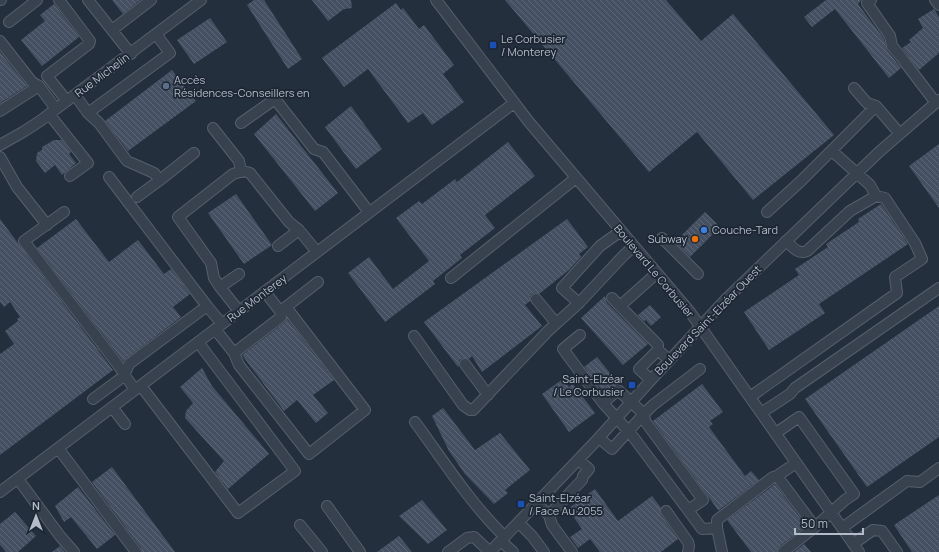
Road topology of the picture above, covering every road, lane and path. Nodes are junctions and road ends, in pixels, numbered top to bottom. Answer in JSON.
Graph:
{"nodes":[{"id":1,"x":37,"y":0,"type":"edge"},
{"id":2,"x":59,"y":0,"type":"edge"},
{"id":3,"x":88,"y":0,"type":"edge"},
{"id":4,"x":151,"y":0,"type":"edge"},
{"id":5,"x":201,"y":0,"type":"edge"},
{"id":6,"x":436,"y":0,"type":"edge"},
{"id":7,"x":871,"y":0,"type":"edge"},
{"id":8,"x":935,"y":0,"type":"edge"},
{"id":9,"x":939,"y":5,"type":"edge"},
{"id":10,"x":9,"y":22,"type":"dead end"},
{"id":11,"x":112,"y":30,"type":"junction"},
{"id":12,"x":156,"y":34,"type":"junction"},
{"id":13,"x":0,"y":41,"type":"edge"},
{"id":14,"x":130,"y":54,"type":"junction"},
{"id":15,"x":39,"y":86,"type":"junction"},
{"id":16,"x":854,"y":88,"type":"dead end"},
{"id":17,"x":71,"y":98,"type":"junction"},
{"id":18,"x":937,"y":101,"type":"edge"},
{"id":19,"x":514,"y":103,"type":"junction"},
{"id":20,"x":876,"y":106,"type":"junction"},
{"id":21,"x":53,"y":111,"type":"junction"},
{"id":22,"x":0,"y":112,"type":"edge"},
{"id":23,"x":88,"y":113,"type":"junction"},
{"id":24,"x":241,"y":123,"type":"dead end"},
{"id":25,"x":213,"y":128,"type":"dead end"},
{"id":26,"x":900,"y":134,"type":"junction"},
{"id":27,"x":0,"y":145,"type":"edge"},
{"id":28,"x":832,"y":151,"type":"junction"},
{"id":29,"x":194,"y":153,"type":"dead end"},
{"id":30,"x":0,"y":157,"type":"edge"},
{"id":31,"x":241,"y":172,"type":"junction"},
{"id":32,"x":856,"y":173,"type":"junction"},
{"id":33,"x":70,"y":176,"type":"dead end"},
{"id":34,"x":109,"y":177,"type":"dead end"},
{"id":35,"x":576,"y":178,"type":"junction"},
{"id":36,"x":160,"y":180,"type":"junction"},
{"id":37,"x":876,"y":196,"type":"junction"},
{"id":38,"x":137,"y":198,"type":"dead end"},
{"id":39,"x":64,"y":212,"type":"dead end"},
{"id":40,"x":369,"y":212,"type":"junction"},
{"id":41,"x":767,"y":212,"type":"dead end"},
{"id":42,"x":47,"y":225,"type":"junction"},
{"id":43,"x":299,"y":230,"type":"junction"},
{"id":44,"x":621,"y":231,"type":"junction"},
{"id":45,"x":662,"y":238,"type":"dead end"},
{"id":46,"x":786,"y":241,"type":"junction"},
{"id":47,"x":278,"y":246,"type":"dead end"},
{"id":48,"x":634,"y":246,"type":"junction"},
{"id":49,"x":317,"y":252,"type":"junction"},
{"id":50,"x":657,"y":273,"type":"junction"},
{"id":51,"x":239,"y":274,"type":"dead end"},
{"id":52,"x":698,"y":274,"type":"dead end"},
{"id":53,"x":451,"y":278,"type":"dead end"},
{"id":54,"x":318,"y":282,"type":"dead end"},
{"id":55,"x":220,"y":287,"type":"junction"},
{"id":56,"x":939,"y":288,"type":"edge"},
{"id":57,"x":265,"y":292,"type":"junction"},
{"id":58,"x":612,"y":298,"type":"dead end"},
{"id":59,"x":536,"y":299,"type":"dead end"},
{"id":60,"x":579,"y":303,"type":"junction"},
{"id":61,"x":207,"y":306,"type":"junction"},
{"id":62,"x":620,"y":306,"type":"junction"},
{"id":63,"x":283,"y":309,"type":"junction"},
{"id":64,"x":239,"y":311,"type":"junction"},
{"id":65,"x":556,"y":324,"type":"junction"},
{"id":66,"x":219,"y":326,"type":"junction"},
{"id":67,"x":700,"y":327,"type":"junction"},
{"id":68,"x":580,"y":335,"type":"dead end"},
{"id":69,"x":414,"y":336,"type":"dead end"},
{"id":70,"x":198,"y":342,"type":"junction"},
{"id":71,"x":658,"y":350,"type":"junction"},
{"id":72,"x":234,"y":353,"type":"junction"},
{"id":73,"x":669,"y":360,"type":"junction"},
{"id":74,"x":465,"y":364,"type":"dead end"},
{"id":75,"x":700,"y":369,"type":"dead end"},
{"id":76,"x":124,"y":376,"type":"junction"},
{"id":77,"x":651,"y":380,"type":"junction"},
{"id":78,"x":138,"y":388,"type":"junction"},
{"id":79,"x":488,"y":395,"type":"junction"},
{"id":80,"x":750,"y":397,"type":"junction"},
{"id":81,"x":93,"y":399,"type":"dead end"},
{"id":82,"x":630,"y":402,"type":"junction"},
{"id":83,"x":603,"y":403,"type":"junction"},
{"id":84,"x":112,"y":407,"type":"junction"},
{"id":85,"x":761,"y":413,"type":"junction"},
{"id":86,"x":644,"y":414,"type":"junction"},
{"id":87,"x":616,"y":418,"type":"junction"},
{"id":88,"x":415,"y":422,"type":"dead end"},
{"id":89,"x":125,"y":424,"type":"dead end"},
{"id":90,"x":628,"y":431,"type":"junction"},
{"id":91,"x":776,"y":434,"type":"junction"},
{"id":92,"x":599,"y":438,"type":"junction"},
{"id":93,"x":58,"y":448,"type":"junction"},
{"id":94,"x":578,"y":460,"type":"junction"},
{"id":95,"x":796,"y":463,"type":"junction"},
{"id":96,"x":939,"y":468,"type":"edge"},
{"id":97,"x":777,"y":476,"type":"junction"},
{"id":98,"x":18,"y":479,"type":"junction"},
{"id":99,"x":0,"y":492,"type":"edge"},
{"id":100,"x":537,"y":504,"type":"junction"},
{"id":101,"x":327,"y":506,"type":"dead end"},
{"id":102,"x":688,"y":510,"type":"junction"},
{"id":103,"x":666,"y":511,"type":"dead end"},
{"id":104,"x":832,"y":513,"type":"junction"},
{"id":105,"x":549,"y":515,"type":"junction"},
{"id":106,"x":519,"y":523,"type":"junction"},
{"id":107,"x":300,"y":524,"type":"dead end"},
{"id":108,"x":816,"y":527,"type":"junction"},
{"id":109,"x":717,"y":528,"type":"junction"},
{"id":110,"x":842,"y":528,"type":"junction"},
{"id":111,"x":503,"y":539,"type":"junction"},
{"id":112,"x":856,"y":548,"type":"edge"},
{"id":113,"x":74,"y":552,"type":"edge"},
{"id":114,"x":136,"y":552,"type":"edge"},
{"id":115,"x":322,"y":552,"type":"edge"},
{"id":116,"x":360,"y":552,"type":"edge"},
{"id":117,"x":448,"y":552,"type":"edge"},
{"id":118,"x":490,"y":552,"type":"edge"},
{"id":119,"x":513,"y":552,"type":"edge"},
{"id":120,"x":544,"y":552,"type":"edge"},
{"id":121,"x":572,"y":552,"type":"edge"},
{"id":122,"x":688,"y":552,"type":"edge"},
{"id":123,"x":722,"y":552,"type":"edge"},
{"id":124,"x":783,"y":552,"type":"edge"},
{"id":125,"x":897,"y":552,"type":"edge"}],
"edges":[{"from":1,"to":10,"type":"street"},
{"from":2,"to":17,"type":"street"},
{"from":3,"to":11,"type":"street"},
{"from":4,"to":11,"type":"street"},
{"from":5,"to":12,"type":"street","name":"Rue Michelin"},
{"from":6,"to":19,"type":"street","name":"Boulevard Le Corbusier"},
{"from":7,"to":18,"type":"street"},
{"from":8,"to":9,"type":"street"},
{"from":11,"to":14,"type":"street"},
{"from":12,"to":14,"type":"street","name":"Rue Michelin"},
{"from":12,"to":23,"type":"street"},
{"from":13,"to":15,"type":"street"},
{"from":14,"to":17,"type":"street","name":"Rue Michelin"},
{"from":15,"to":21,"type":"street"},
{"from":15,"to":22,"type":"street"},
{"from":16,"to":20,"type":"street"},
{"from":17,"to":21,"type":"street","name":"Rue Michelin"},
{"from":17,"to":23,"type":"street"},
{"from":18,"to":26,"type":"street","name":"Boulevard Saint-Elzéar Ouest"},
{"from":19,"to":35,"type":"street","name":"Boulevard Le Corbusier"},
{"from":19,"to":40,"type":"street","name":"Rue Monterey"},
{"from":20,"to":26,"type":"street"},
{"from":20,"to":28,"type":"street"},
{"from":21,"to":27,"type":"street","name":"Rue Michelin"},
{"from":21,"to":33,"type":"street"},
{"from":23,"to":36,"type":"street"},
{"from":24,"to":40,"type":"street"},
{"from":25,"to":31,"type":"street"},
{"from":26,"to":32,"type":"street","name":"Boulevard Saint-Elzéar Ouest"},
{"from":28,"to":32,"type":"street"},
{"from":28,"to":41,"type":"street"},
{"from":29,"to":36,"type":"street"},
{"from":30,"to":42,"type":"street"},
{"from":31,"to":43,"type":"street"},
{"from":31,"to":55,"type":"street"},
{"from":32,"to":37,"type":"street"},
{"from":32,"to":46,"type":"street","name":"Boulevard Saint-Elzéar Ouest"},
{"from":34,"to":61,"type":"street"},
{"from":35,"to":44,"type":"street","name":"Boulevard Le Corbusier"},
{"from":35,"to":53,"type":"street"},
{"from":36,"to":38,"type":"street"},
{"from":37,"to":46,"type":"street"},
{"from":37,"to":80,"type":"street"},
{"from":39,"to":42,"type":"street"},
{"from":40,"to":49,"type":"street","name":"Rue Monterey"},
{"from":42,"to":76,"type":"street"},
{"from":43,"to":47,"type":"street"},
{"from":43,"to":49,"type":"street"},
{"from":44,"to":48,"type":"street","name":"Boulevard Le Corbusier"},
{"from":44,"to":60,"type":"street"},
{"from":45,"to":52,"type":"street"},
{"from":46,"to":67,"type":"street","name":"Boulevard Saint-Elzéar Ouest"},
{"from":48,"to":50,"type":"street","name":"Boulevard Le Corbusier"},
{"from":48,"to":60,"type":"street"},
{"from":49,"to":57,"type":"street","name":"Rue Monterey"},
{"from":50,"to":62,"type":"street"},
{"from":50,"to":67,"type":"street","name":"Boulevard Le Corbusier"},
{"from":51,"to":55,"type":"street"},
{"from":54,"to":63,"type":"street"},
{"from":55,"to":64,"type":"street"},
{"from":56,"to":85,"type":"street"},
{"from":57,"to":63,"type":"street"},
{"from":57,"to":64,"type":"street","name":"Rue Monterey"},
{"from":58,"to":62,"type":"street"},
{"from":59,"to":65,"type":"street"},
{"from":60,"to":65,"type":"street"},
{"from":61,"to":66,"type":"street"},
{"from":61,"to":76,"type":"street"},
{"from":62,"to":71,"type":"street"},
{"from":63,"to":72,"type":"street"},
{"from":63,"to":72,"type":"street"},
{"from":64,"to":66,"type":"street","name":"Rue Monterey"},
{"from":65,"to":79,"type":"street"},
{"from":66,"to":70,"type":"street","name":"Rue Monterey"},
{"from":66,"to":72,"type":"street"},
{"from":67,"to":73,"type":"street","name":"Boulevard Saint-Elzéar Ouest"},
{"from":67,"to":80,"type":"street","name":"Boulevard Le Corbusier"},
{"from":68,"to":83,"type":"street"},
{"from":69,"to":79,"type":"street"},
{"from":70,"to":78,"type":"street","name":"Rue Monterey"},
{"from":70,"to":78,"type":"street"},
{"from":71,"to":73,"type":"street"},
{"from":71,"to":77,"type":"street"},
{"from":73,"to":77,"type":"street","name":"Boulevard Saint-Elzéar Ouest"},
{"from":74,"to":79,"type":"street"},
{"from":75,"to":86,"type":"street"},
{"from":76,"to":78,"type":"street"},
{"from":76,"to":81,"type":"street"},
{"from":77,"to":82,"type":"street","name":"Boulevard Saint-Elzéar Ouest"},
{"from":78,"to":84,"type":"street","name":"Rue Monterey"},
{"from":80,"to":85,"type":"street","name":"Boulevard Le Corbusier"},
{"from":82,"to":83,"type":"street"},
{"from":82,"to":86,"type":"street"},
{"from":82,"to":87,"type":"street","name":"Boulevard Saint-Elzéar Ouest"},
{"from":83,"to":87,"type":"street"},
{"from":84,"to":89,"type":"street"},
{"from":84,"to":93,"type":"street","name":"Rue Monterey"},
{"from":85,"to":91,"type":"street","name":"Boulevard Le Corbusier"},
{"from":86,"to":90,"type":"street"},
{"from":86,"to":102,"type":"street"},
{"from":87,"to":90,"type":"street"},
{"from":87,"to":92,"type":"street","name":"Boulevard Saint-Elzéar Ouest"},
{"from":88,"to":111,"type":"street"},
{"from":90,"to":92,"type":"street"},
{"from":90,"to":102,"type":"street"},
{"from":91,"to":95,"type":"street","name":"Boulevard Le Corbusier"},
{"from":91,"to":104,"type":"street"},
{"from":92,"to":94,"type":"street","name":"Boulevard Saint-Elzéar Ouest"},
{"from":93,"to":98,"type":"street","name":"Rue Monterey"},
{"from":93,"to":114,"type":"street"},
{"from":94,"to":100,"type":"street","name":"Boulevard Saint-Elzéar Ouest"},
{"from":94,"to":105,"type":"street"},
{"from":95,"to":97,"type":"street"},
{"from":95,"to":104,"type":"street","name":"Boulevard Le Corbusier"},
{"from":96,"to":110,"type":"street"},
{"from":97,"to":108,"type":"street"},
{"from":97,"to":109,"type":"street"},
{"from":98,"to":99,"type":"street","name":"Rue Monterey"},
{"from":98,"to":113,"type":"street"},
{"from":100,"to":105,"type":"street"},
{"from":100,"to":106,"type":"street","name":"Boulevard Saint-Elzéar Ouest"},
{"from":101,"to":116,"type":"street"},
{"from":102,"to":109,"type":"street"},
{"from":103,"to":122,"type":"street"},
{"from":104,"to":108,"type":"street"},
{"from":104,"to":110,"type":"street","name":"Boulevard Le Corbusier"},
{"from":105,"to":121,"type":"street"},
{"from":106,"to":111,"type":"street","name":"Boulevard Saint-Elzéar Ouest"},
{"from":106,"to":120,"type":"street"},
{"from":107,"to":115,"type":"street"},
{"from":108,"to":124,"type":"street"},
{"from":109,"to":123,"type":"street"},
{"from":110,"to":112,"type":"street","name":"Boulevard Le Corbusier"},
{"from":111,"to":118,"type":"street","name":"Boulevard Saint-Elzéar Ouest"},
{"from":111,"to":119,"type":"street"},
{"from":112,"to":125,"type":"street"},
{"from":117,"to":118,"type":"street"}]}
